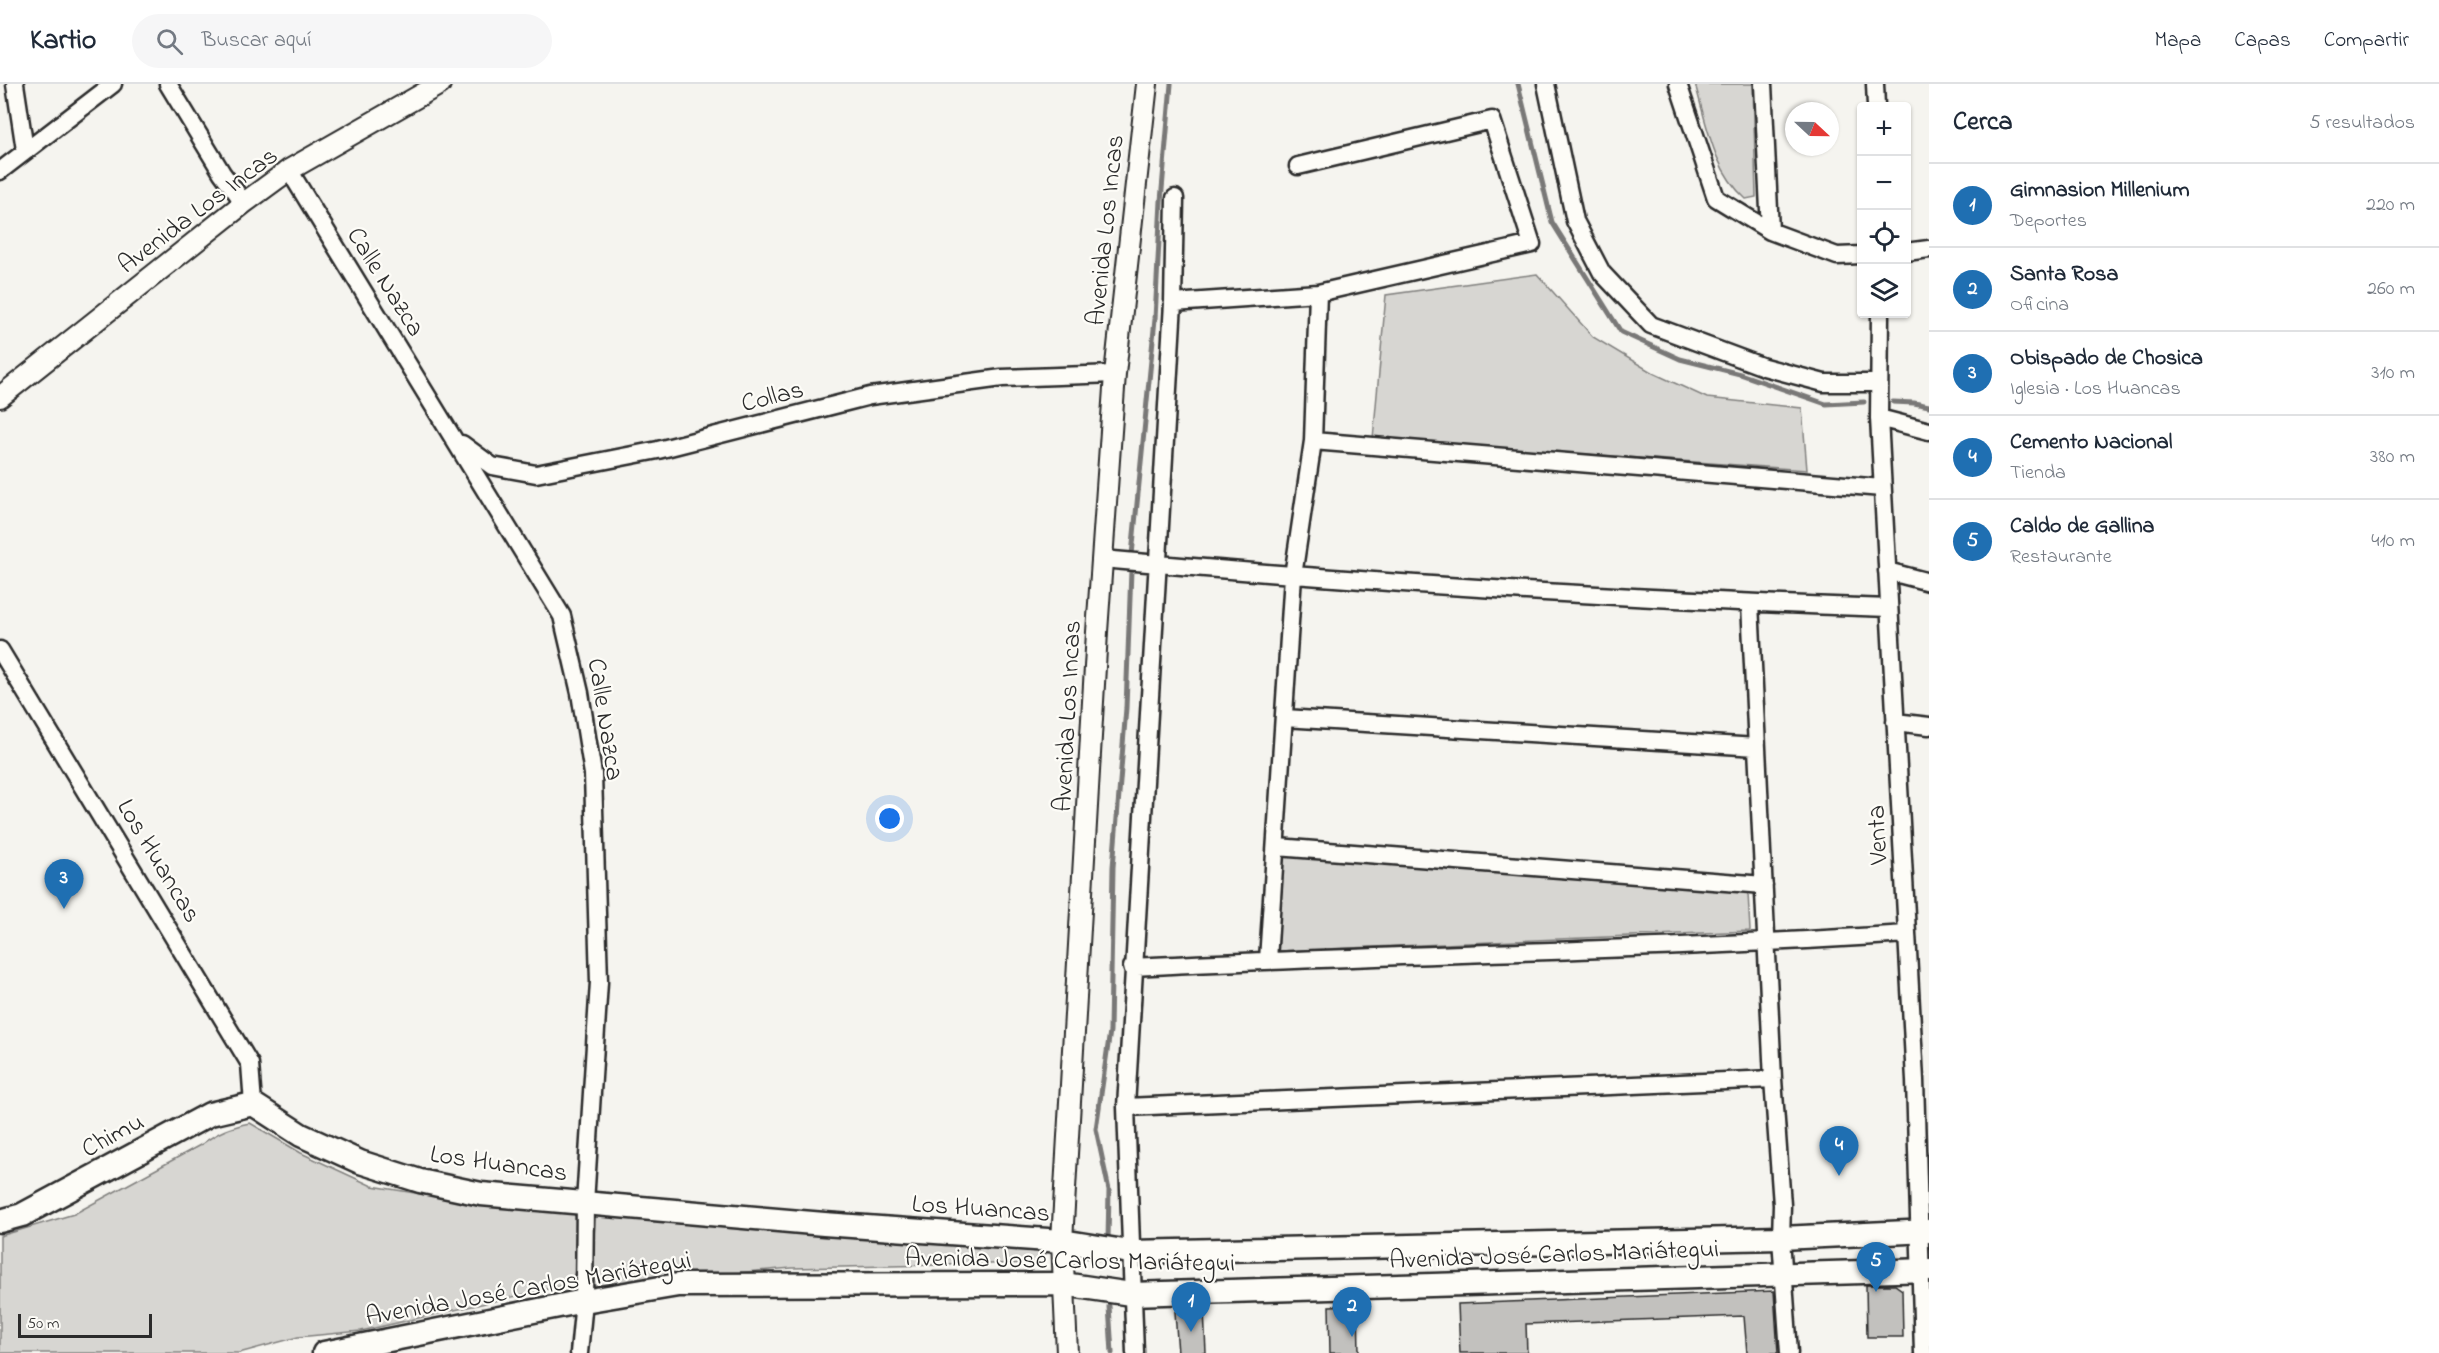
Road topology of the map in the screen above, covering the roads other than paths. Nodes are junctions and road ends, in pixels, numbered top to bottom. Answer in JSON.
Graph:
{"nodes":[{"id":1,"x":15,"y":84,"type":"edge"},
{"id":2,"x":113,"y":84,"type":"edge"},
{"id":3,"x":168,"y":84,"type":"edge"},
{"id":4,"x":440,"y":84,"type":"edge"},
{"id":5,"x":1147,"y":84,"type":"edge"},
{"id":6,"x":1546,"y":84,"type":"edge"},
{"id":7,"x":1678,"y":84,"type":"edge"},
{"id":8,"x":1763,"y":84,"type":"edge"},
{"id":9,"x":1875,"y":84,"type":"edge"},
{"id":10,"x":1876,"y":102,"type":"edge"},
{"id":11,"x":25,"y":150,"type":"junction"},
{"id":12,"x":1298,"y":166,"type":"dead end"},
{"id":13,"x":289,"y":170,"type":"junction"},
{"id":14,"x":0,"y":171,"type":"edge"},
{"id":15,"x":1175,"y":198,"type":"dead end"},
{"id":16,"x":244,"y":203,"type":"junction"},
{"id":17,"x":1770,"y":231,"type":"junction"},
{"id":18,"x":1929,"y":249,"type":"edge"},
{"id":19,"x":1911,"y":251,"type":"edge"},
{"id":20,"x":1857,"y":255,"type":"edge"},
{"id":21,"x":1318,"y":293,"type":"junction"},
{"id":22,"x":1173,"y":303,"type":"junction"},
{"id":23,"x":1880,"y":318,"type":"edge"},
{"id":24,"x":1115,"y":374,"type":"junction"},
{"id":25,"x":1879,"y":383,"type":"junction"},
{"id":26,"x":2,"y":393,"type":"edge"},
{"id":27,"x":1879,"y":418,"type":"junction"},
{"id":28,"x":1929,"y":431,"type":"edge"},
{"id":29,"x":454,"y":437,"type":"junction"},
{"id":30,"x":1313,"y":441,"type":"junction"},
{"id":31,"x":1882,"y":488,"type":"junction"},
{"id":32,"x":1102,"y":559,"type":"junction"},
{"id":33,"x":1156,"y":564,"type":"junction"},
{"id":34,"x":1887,"y":571,"type":"junction"},
{"id":35,"x":1293,"y":576,"type":"junction"},
{"id":36,"x":1929,"y":582,"type":"edge"},
{"id":37,"x":1750,"y":603,"type":"junction"},
{"id":38,"x":1889,"y":608,"type":"junction"},
{"id":39,"x":0,"y":650,"type":"edge"},
{"id":40,"x":1284,"y":718,"type":"junction"},
{"id":41,"x":1895,"y":722,"type":"junction"},
{"id":42,"x":1929,"y":726,"type":"edge"},
{"id":43,"x":1757,"y":747,"type":"junction"},
{"id":44,"x":1277,"y":847,"type":"junction"},
{"id":45,"x":1764,"y":885,"type":"junction"},
{"id":46,"x":1907,"y":934,"type":"junction"},
{"id":47,"x":1768,"y":943,"type":"junction"},
{"id":48,"x":1268,"y":960,"type":"junction"},
{"id":49,"x":1132,"y":968,"type":"junction"},
{"id":50,"x":1773,"y":1079,"type":"junction"},
{"id":51,"x":1922,"y":1079,"type":"edge"},
{"id":52,"x":253,"y":1104,"type":"junction"},
{"id":53,"x":1125,"y":1107,"type":"junction"},
{"id":54,"x":585,"y":1203,"type":"junction"},
{"id":55,"x":0,"y":1221,"type":"edge"},
{"id":56,"x":1924,"y":1231,"type":"edge"},
{"id":57,"x":1781,"y":1238,"type":"junction"},
{"id":58,"x":1062,"y":1241,"type":"junction"},
{"id":59,"x":1130,"y":1252,"type":"junction"},
{"id":60,"x":1925,"y":1270,"type":"edge"},
{"id":61,"x":1784,"y":1275,"type":"junction"},
{"id":62,"x":1064,"y":1284,"type":"junction"},
{"id":63,"x":1131,"y":1294,"type":"junction"},
{"id":64,"x":584,"y":1301,"type":"junction"},
{"id":65,"x":324,"y":1353,"type":"edge"},
{"id":66,"x":579,"y":1353,"type":"edge"},
{"id":67,"x":1067,"y":1353,"type":"edge"},
{"id":68,"x":1135,"y":1353,"type":"edge"},
{"id":69,"x":1789,"y":1353,"type":"edge"},
{"id":70,"x":1923,"y":1353,"type":"edge"}],
"edges":[{"from":1,"to":11,"type":"street"},
{"from":2,"to":11,"type":"street"},
{"from":3,"to":16,"type":"street"},
{"from":4,"to":13,"type":"street","name":"Avenida Los Incas"},
{"from":5,"to":24,"type":"street","name":"Avenida Los Incas"},
{"from":6,"to":25,"type":"street"},
{"from":7,"to":17,"type":"street"},
{"from":8,"to":17,"type":"street"},
{"from":9,"to":10,"type":"street"},
{"from":11,"to":14,"type":"street"},
{"from":12,"to":21,"type":"street"},
{"from":13,"to":16,"type":"street","name":"Avenida Los Incas"},
{"from":13,"to":29,"type":"street","name":"Calle Nazca"},
{"from":15,"to":22,"type":"street"},
{"from":16,"to":26,"type":"street","name":"Avenida Los Incas"},
{"from":17,"to":20,"type":"street"},
{"from":18,"to":19,"type":"street"},
{"from":21,"to":22,"type":"street"},
{"from":21,"to":30,"type":"street"},
{"from":22,"to":33,"type":"street"},
{"from":23,"to":25,"type":"street","name":"Venta"},
{"from":24,"to":29,"type":"street","name":"Collas"},
{"from":24,"to":32,"type":"street","name":"Avenida Los Incas"},
{"from":25,"to":27,"type":"street","name":"Venta"},
{"from":27,"to":28,"type":"street"},
{"from":27,"to":31,"type":"street","name":"Venta"},
{"from":29,"to":54,"type":"street","name":"Calle Nazca"},
{"from":30,"to":31,"type":"street"},
{"from":30,"to":35,"type":"street"},
{"from":31,"to":34,"type":"street","name":"Venta"},
{"from":32,"to":33,"type":"street"},
{"from":32,"to":58,"type":"street","name":"Avenida Los Incas"},
{"from":33,"to":35,"type":"street"},
{"from":33,"to":49,"type":"street"},
{"from":34,"to":36,"type":"street"},
{"from":34,"to":38,"type":"street","name":"Venta"},
{"from":35,"to":37,"type":"street"},
{"from":35,"to":40,"type":"street"},
{"from":37,"to":38,"type":"street"},
{"from":37,"to":43,"type":"street"},
{"from":38,"to":41,"type":"street","name":"Venta"},
{"from":39,"to":52,"type":"street","name":"Los Huancas"},
{"from":40,"to":43,"type":"street"},
{"from":40,"to":44,"type":"street"},
{"from":41,"to":42,"type":"street"},
{"from":41,"to":46,"type":"street","name":"Venta"},
{"from":43,"to":45,"type":"street"},
{"from":44,"to":45,"type":"street"},
{"from":44,"to":48,"type":"street"},
{"from":45,"to":47,"type":"street"},
{"from":46,"to":47,"type":"street"},
{"from":46,"to":51,"type":"street","name":"Venta"},
{"from":47,"to":48,"type":"street"},
{"from":47,"to":50,"type":"street"},
{"from":48,"to":49,"type":"street"},
{"from":49,"to":53,"type":"street"},
{"from":50,"to":53,"type":"street"},
{"from":50,"to":57,"type":"street"},
{"from":51,"to":56,"type":"street","name":"Venta"},
{"from":52,"to":54,"type":"main road","name":"Los Huancas"},
{"from":52,"to":55,"type":"main road","name":"Chimu"},
{"from":53,"to":59,"type":"street"},
{"from":54,"to":58,"type":"main road","name":"Los Huancas"},
{"from":54,"to":64,"type":"street","name":"Calle Nazca"},
{"from":56,"to":57,"type":"main road","name":"Avenida José Carlos Mariátegui"},
{"from":56,"to":60,"type":"street","name":"Venta"},
{"from":57,"to":59,"type":"main road","name":"Avenida José Carlos Mariátegui"},
{"from":57,"to":61,"type":"street"},
{"from":58,"to":59,"type":"main road","name":"Avenida José Carlos Mariátegui"},
{"from":58,"to":62,"type":"street","name":"Avenida Los Incas"},
{"from":59,"to":63,"type":"street"},
{"from":60,"to":61,"type":"main road","name":"Avenida José Carlos Mariátegui"},
{"from":60,"to":70,"type":"street","name":"Venta"},
{"from":61,"to":63,"type":"main road","name":"Avenida José Carlos Mariátegui"},
{"from":61,"to":69,"type":"street"},
{"from":62,"to":63,"type":"main road","name":"Avenida José Carlos Mariátegui"},
{"from":62,"to":64,"type":"main road","name":"Avenida José Carlos Mariátegui"},
{"from":62,"to":67,"type":"street","name":"Avenida Los Incas"},
{"from":63,"to":68,"type":"street"},
{"from":64,"to":65,"type":"main road","name":"Avenida José Carlos Mariátegui"},
{"from":64,"to":66,"type":"street","name":"Calle Nazca"}]}
